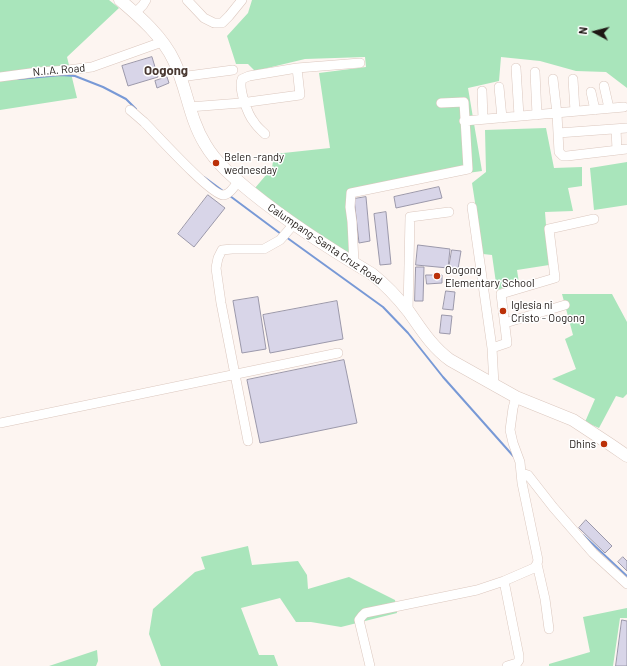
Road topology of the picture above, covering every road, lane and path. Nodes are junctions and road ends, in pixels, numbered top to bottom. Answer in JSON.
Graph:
{"nodes":[{"id":1,"x":120,"y":0,"type":"edge"},
{"id":2,"x":146,"y":0,"type":"edge"},
{"id":3,"x":187,"y":0,"type":"edge"},
{"id":4,"x":242,"y":0,"type":"edge"},
{"id":5,"x":135,"y":13,"type":"junction"},
{"id":6,"x":162,"y":42,"type":"junction"},
{"id":7,"x":360,"y":63,"type":"dead end"},
{"id":8,"x":297,"y":68,"type":"junction"},
{"id":9,"x":516,"y":68,"type":"dead end"},
{"id":10,"x":233,"y":70,"type":"dead end"},
{"id":11,"x":535,"y":72,"type":"dead end"},
{"id":12,"x":0,"y":77,"type":"edge"},
{"id":13,"x":180,"y":77,"type":"junction"},
{"id":14,"x":553,"y":79,"type":"dead end"},
{"id":15,"x":573,"y":79,"type":"dead end"},
{"id":16,"x":604,"y":86,"type":"dead end"},
{"id":17,"x":499,"y":87,"type":"dead end"},
{"id":18,"x":482,"y":91,"type":"dead end"},
{"id":19,"x":591,"y":92,"type":"dead end"},
{"id":20,"x":245,"y":102,"type":"junction"},
{"id":21,"x":441,"y":103,"type":"dead end"},
{"id":22,"x":190,"y":107,"type":"junction"},
{"id":23,"x":624,"y":107,"type":"dead end"},
{"id":24,"x":609,"y":108,"type":"junction"},
{"id":25,"x":130,"y":110,"type":"dead end"},
{"id":26,"x":594,"y":110,"type":"junction"},
{"id":27,"x":575,"y":111,"type":"junction"},
{"id":28,"x":557,"y":114,"type":"junction"},
{"id":29,"x":538,"y":115,"type":"junction"},
{"id":30,"x":519,"y":116,"type":"junction"},
{"id":31,"x":502,"y":118,"type":"junction"},
{"id":32,"x":483,"y":119,"type":"junction"},
{"id":33,"x":464,"y":121,"type":"junction"},
{"id":34,"x":627,"y":128,"type":"edge"},
{"id":35,"x":616,"y":129,"type":"junction"},
{"id":36,"x":558,"y":133,"type":"junction"},
{"id":37,"x":265,"y":134,"type":"dead end"},
{"id":38,"x":627,"y":149,"type":"edge"},
{"id":39,"x":617,"y":150,"type":"junction"},
{"id":40,"x":238,"y":181,"type":"junction"},
{"id":41,"x":472,"y":207,"type":"dead end"},
{"id":42,"x":449,"y":212,"type":"dead end"},
{"id":43,"x":594,"y":219,"type":"dead end"},
{"id":44,"x":288,"y":232,"type":"junction"},
{"id":45,"x":354,"y":263,"type":"junction"},
{"id":46,"x":565,"y":305,"type":"dead end"},
{"id":47,"x":408,"y":311,"type":"junction"},
{"id":48,"x":505,"y":323,"type":"junction"},
{"id":49,"x":492,"y":348,"type":"junction"},
{"id":50,"x":338,"y":353,"type":"dead end"},
{"id":51,"x":235,"y":374,"type":"junction"},
{"id":52,"x":494,"y":385,"type":"junction"},
{"id":53,"x":516,"y":397,"type":"junction"},
{"id":54,"x":0,"y":423,"type":"edge"},
{"id":55,"x":248,"y":441,"type":"dead end"},
{"id":56,"x":627,"y":456,"type":"edge"},
{"id":57,"x":521,"y":469,"type":"junction"},
{"id":58,"x":537,"y":564,"type":"junction"},
{"id":59,"x":504,"y":581,"type":"junction"},
{"id":60,"x":627,"y":584,"type":"edge"},
{"id":61,"x":549,"y":629,"type":"dead end"},
{"id":62,"x":370,"y":666,"type":"edge"},
{"id":63,"x":507,"y":666,"type":"edge"}],
"edges":[{"from":1,"to":5,"type":"main road","name":"Calumpang-Santa Cruz Road"},
{"from":2,"to":5,"type":"street"},
{"from":3,"to":4,"type":"street"},
{"from":5,"to":6,"type":"main road","name":"Calumpang-Santa Cruz Road"},
{"from":6,"to":12,"type":"street","name":"N.I.A. Road"},
{"from":6,"to":13,"type":"main road","name":"Calumpang-Santa Cruz Road"},
{"from":7,"to":8,"type":"street"},
{"from":8,"to":20,"type":"street"},
{"from":8,"to":20,"type":"street"},
{"from":9,"to":30,"type":"street"},
{"from":10,"to":13,"type":"street"},
{"from":11,"to":29,"type":"street"},
{"from":13,"to":22,"type":"main road","name":"Calumpang-Santa Cruz Road"},
{"from":14,"to":28,"type":"street"},
{"from":15,"to":27,"type":"street"},
{"from":16,"to":24,"type":"street"},
{"from":17,"to":31,"type":"street"},
{"from":18,"to":32,"type":"street"},
{"from":19,"to":26,"type":"street"},
{"from":20,"to":22,"type":"street"},
{"from":20,"to":37,"type":"street"},
{"from":21,"to":33,"type":"street"},
{"from":22,"to":40,"type":"main road","name":"Calumpang-Santa Cruz Road"},
{"from":23,"to":24,"type":"street"},
{"from":24,"to":26,"type":"street"},
{"from":25,"to":40,"type":"street"},
{"from":26,"to":27,"type":"street"},
{"from":27,"to":28,"type":"street"},
{"from":28,"to":29,"type":"street"},
{"from":28,"to":36,"type":"street"},
{"from":29,"to":30,"type":"street"},
{"from":30,"to":31,"type":"street"},
{"from":31,"to":32,"type":"street"},
{"from":32,"to":33,"type":"street"},
{"from":33,"to":45,"type":"street"},
{"from":34,"to":35,"type":"street"},
{"from":35,"to":36,"type":"street"},
{"from":35,"to":39,"type":"street"},
{"from":36,"to":39,"type":"street"},
{"from":38,"to":39,"type":"street"},
{"from":40,"to":44,"type":"main road","name":"Calumpang-Santa Cruz Road"},
{"from":41,"to":49,"type":"street"},
{"from":42,"to":47,"type":"street"},
{"from":43,"to":48,"type":"street"},
{"from":44,"to":45,"type":"main road","name":"Calumpang-Santa Cruz Road"},
{"from":44,"to":51,"type":"street"},
{"from":45,"to":47,"type":"main road","name":"Calumpang-Santa Cruz Road"},
{"from":46,"to":48,"type":"street"},
{"from":47,"to":52,"type":"main road","name":"Calumpang-Santa Cruz Road"},
{"from":48,"to":49,"type":"street"},
{"from":49,"to":52,"type":"street"},
{"from":50,"to":51,"type":"street"},
{"from":51,"to":54,"type":"street"},
{"from":51,"to":55,"type":"street"},
{"from":52,"to":53,"type":"main road","name":"Calumpang-Santa Cruz Road"},
{"from":53,"to":56,"type":"main road","name":"Calumpang-Santa Cruz Road"},
{"from":53,"to":57,"type":"street"},
{"from":57,"to":58,"type":"street"},
{"from":57,"to":60,"type":"street"},
{"from":58,"to":59,"type":"street"},
{"from":58,"to":61,"type":"street"},
{"from":59,"to":62,"type":"street"},
{"from":59,"to":63,"type":"street"}]}
